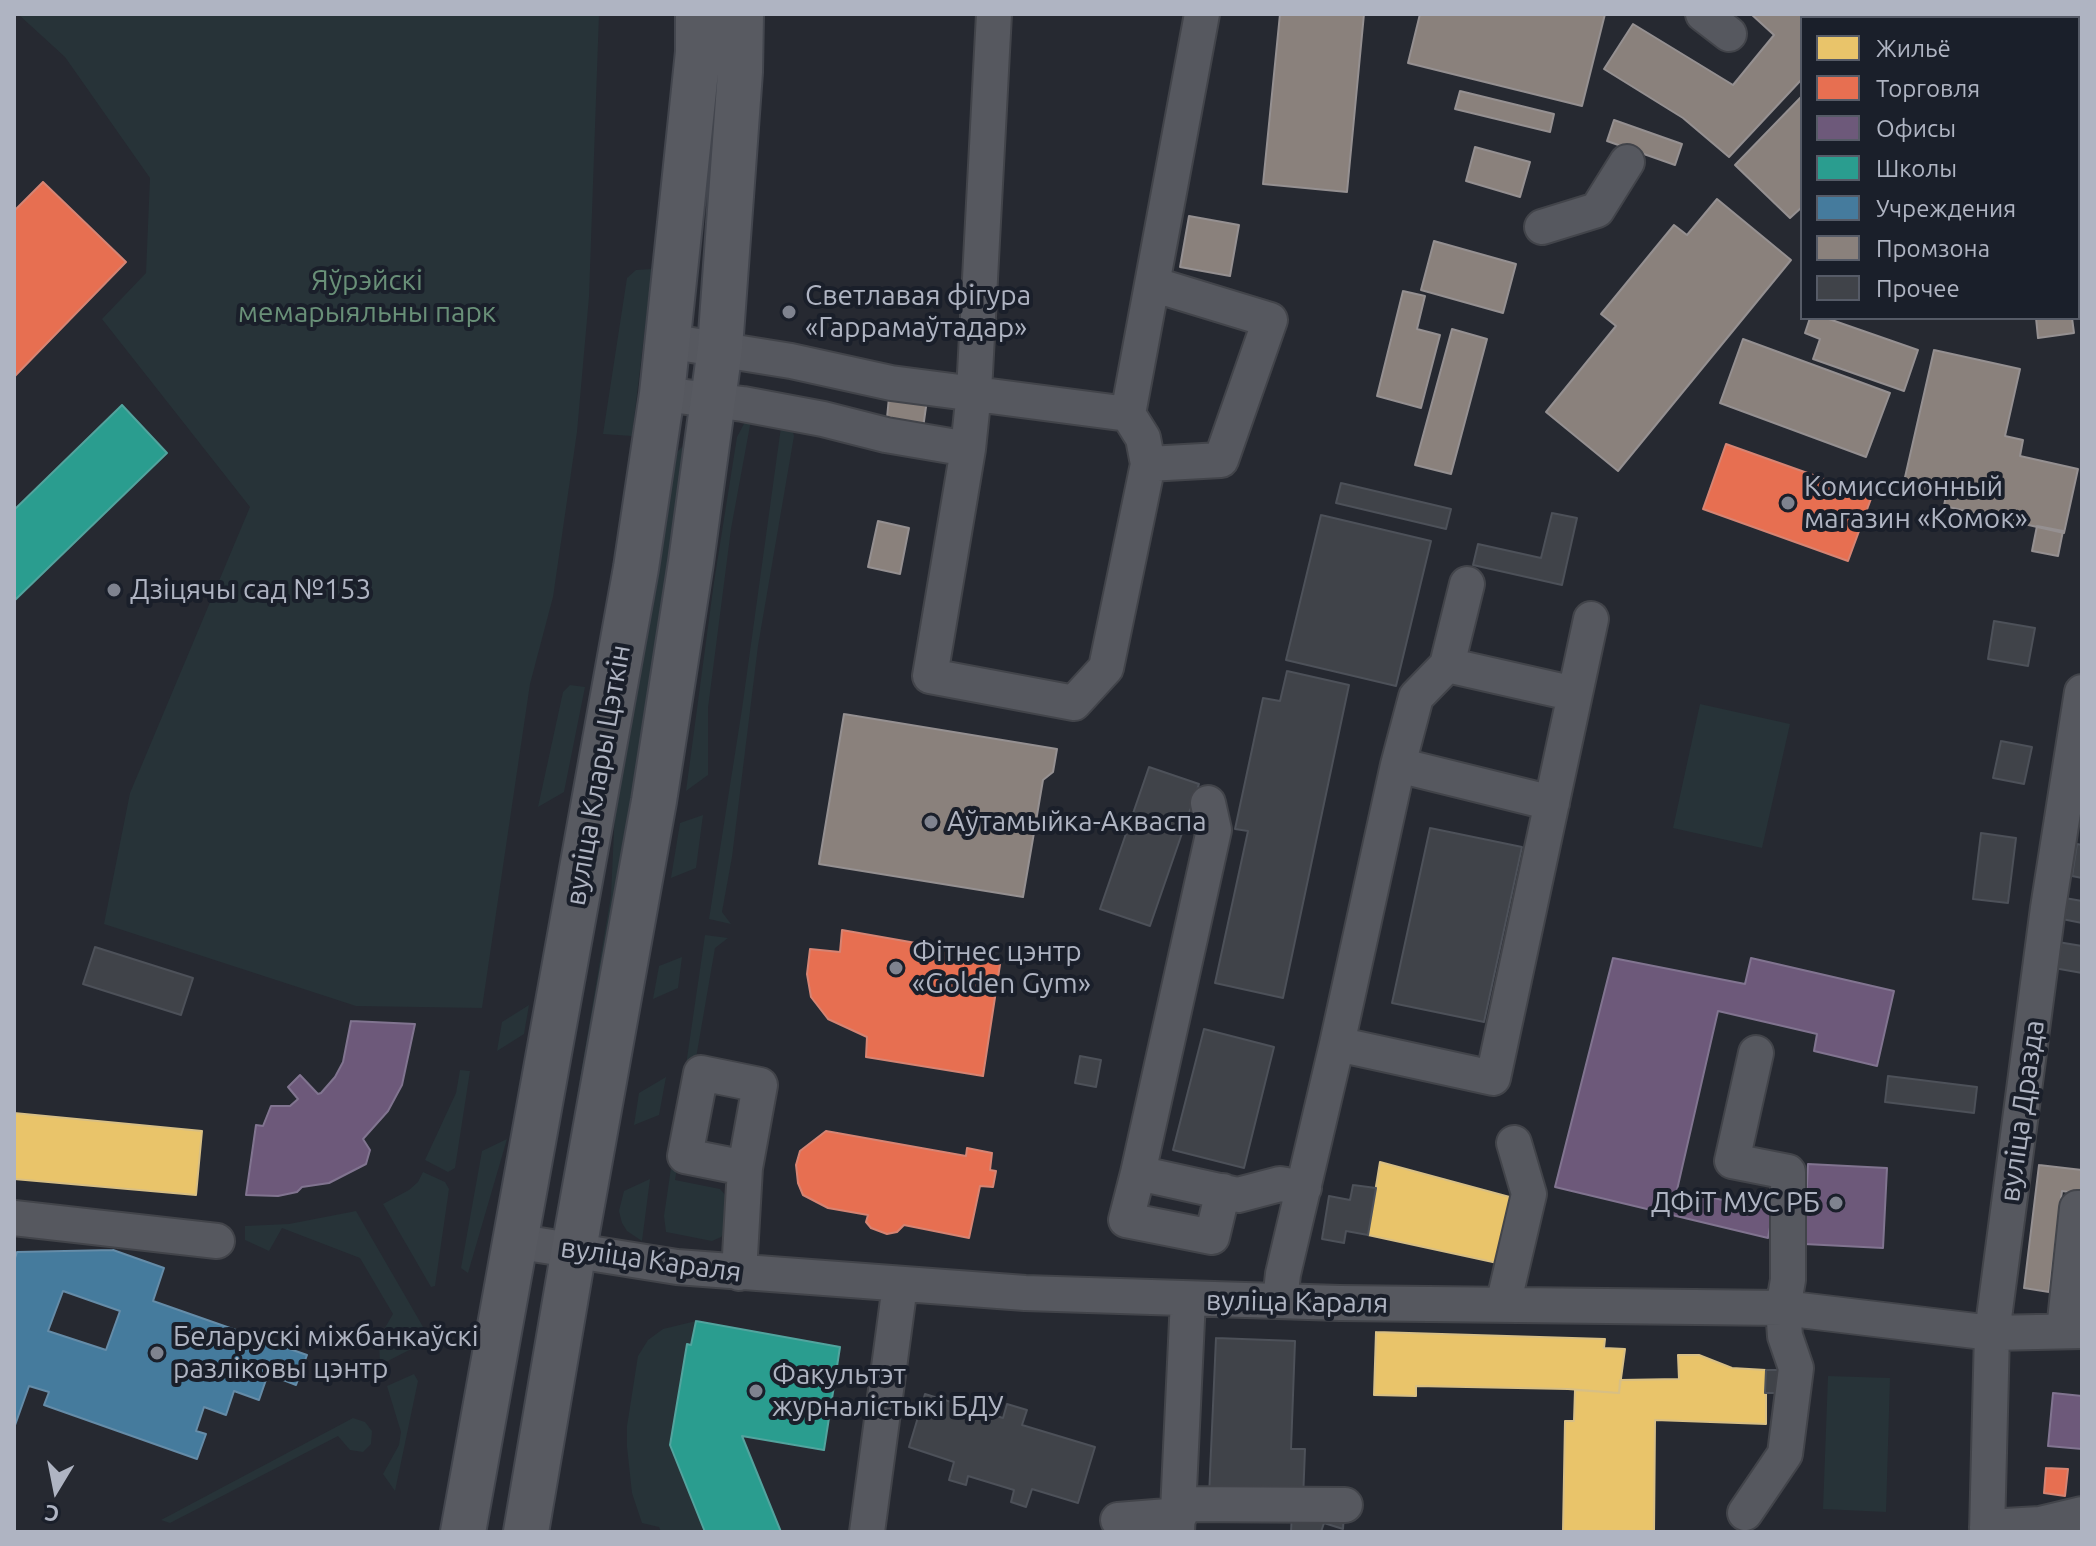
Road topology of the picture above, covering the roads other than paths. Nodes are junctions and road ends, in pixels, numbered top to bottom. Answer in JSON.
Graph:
{"nodes":[{"id":1,"x":698,"y":14,"type":"edge"},
{"id":2,"x":741,"y":14,"type":"edge"},
{"id":3,"x":994,"y":14,"type":"edge"},
{"id":4,"x":1202,"y":14,"type":"edge"},
{"id":5,"x":1627,"y":162,"type":"dead end"},
{"id":6,"x":1542,"y":227,"type":"dead end"},
{"id":7,"x":1152,"y":284,"type":"junction"},
{"id":8,"x":667,"y":341,"type":"junction"},
{"id":9,"x":720,"y":348,"type":"junction"},
{"id":10,"x":974,"y":392,"type":"junction"},
{"id":11,"x":662,"y":394,"type":"junction"},
{"id":12,"x":713,"y":401,"type":"junction"},
{"id":13,"x":1128,"y":414,"type":"junction"},
{"id":14,"x":968,"y":449,"type":"junction"},
{"id":15,"x":1148,"y":464,"type":"junction"},
{"id":16,"x":1467,"y":584,"type":"dead end"},
{"id":17,"x":1591,"y":619,"type":"dead end"},
{"id":18,"x":1447,"y":665,"type":"junction"},
{"id":19,"x":2082,"y":692,"type":"edge"},
{"id":20,"x":1575,"y":694,"type":"junction"},
{"id":21,"x":2082,"y":701,"type":"edge"},
{"id":22,"x":1398,"y":765,"type":"junction"},
{"id":23,"x":1208,"y":803,"type":"dead end"},
{"id":24,"x":1552,"y":803,"type":"junction"},
{"id":25,"x":1337,"y":1044,"type":"junction"},
{"id":26,"x":1756,"y":1053,"type":"dead end"},
{"id":27,"x":1514,"y":1143,"type":"dead end"},
{"id":28,"x":745,"y":1168,"type":"dead end"},
{"id":29,"x":1138,"y":1173,"type":"junction"},
{"id":30,"x":1304,"y":1188,"type":"junction"},
{"id":31,"x":1223,"y":1191,"type":"junction"},
{"id":32,"x":2082,"y":1208,"type":"edge"},
{"id":33,"x":14,"y":1218,"type":"edge"},
{"id":34,"x":217,"y":1241,"type":"dead end"},
{"id":35,"x":514,"y":1241,"type":"junction"},
{"id":36,"x":574,"y":1249,"type":"junction"},
{"id":37,"x":739,"y":1273,"type":"junction"},
{"id":38,"x":900,"y":1285,"type":"junction"},
{"id":39,"x":1188,"y":1299,"type":"junction"},
{"id":40,"x":1280,"y":1301,"type":"junction"},
{"id":41,"x":1503,"y":1305,"type":"junction"},
{"id":42,"x":1783,"y":1308,"type":"junction"},
{"id":43,"x":2073,"y":1330,"type":"edge"},
{"id":44,"x":1992,"y":1333,"type":"junction"},
{"id":45,"x":1345,"y":1505,"type":"dead end"},
{"id":46,"x":1745,"y":1513,"type":"dead end"},
{"id":47,"x":2082,"y":1514,"type":"edge"},
{"id":48,"x":1118,"y":1520,"type":"dead end"},
{"id":49,"x":1183,"y":1522,"type":"edge"},
{"id":50,"x":1987,"y":1529,"type":"edge"},
{"id":51,"x":463,"y":1532,"type":"edge"},
{"id":52,"x":526,"y":1532,"type":"edge"},
{"id":53,"x":867,"y":1532,"type":"edge"}],
"edges":[{"from":1,"to":8,"type":"main road","name":"вуліца Клары Цэткін"},
{"from":2,"to":9,"type":"main road","name":"вуліца Клары Цэткін"},
{"from":3,"to":10,"type":"street"},
{"from":4,"to":7,"type":"street"},
{"from":5,"to":6,"type":"street"},
{"from":7,"to":13,"type":"street"},
{"from":7,"to":15,"type":"street"},
{"from":8,"to":9,"type":"street"},
{"from":8,"to":11,"type":"main road","name":"вуліца Клары Цэткін"},
{"from":9,"to":10,"type":"street"},
{"from":9,"to":12,"type":"main road","name":"вуліца Клары Цэткін"},
{"from":10,"to":13,"type":"street"},
{"from":10,"to":14,"type":"street"},
{"from":11,"to":12,"type":"street"},
{"from":11,"to":35,"type":"main road","name":"вуліца Клары Цэткін"},
{"from":12,"to":14,"type":"street"},
{"from":12,"to":36,"type":"main road","name":"вуліца Клары Цэткін"},
{"from":13,"to":15,"type":"street"},
{"from":14,"to":15,"type":"street"},
{"from":16,"to":18,"type":"street"},
{"from":17,"to":20,"type":"street"},
{"from":18,"to":20,"type":"street"},
{"from":18,"to":22,"type":"street"},
{"from":19,"to":21,"type":"street","name":"вуліца Дразда"},
{"from":20,"to":24,"type":"street"},
{"from":21,"to":44,"type":"street","name":"вуліца Дразда"},
{"from":22,"to":24,"type":"street"},
{"from":22,"to":25,"type":"street"},
{"from":23,"to":29,"type":"street"},
{"from":24,"to":25,"type":"street"},
{"from":25,"to":30,"type":"street"},
{"from":26,"to":42,"type":"street"},
{"from":27,"to":41,"type":"street"},
{"from":28,"to":37,"type":"street"},
{"from":29,"to":31,"type":"street"},
{"from":29,"to":31,"type":"street"},
{"from":30,"to":31,"type":"street"},
{"from":30,"to":40,"type":"street"},
{"from":32,"to":43,"type":"street"},
{"from":33,"to":34,"type":"street"},
{"from":35,"to":36,"type":"street","name":"вуліца Караля"},
{"from":35,"to":51,"type":"main road","name":"вуліца Клары Цэткін"},
{"from":36,"to":37,"type":"street","name":"вуліца Караля"},
{"from":36,"to":52,"type":"main road","name":"вуліца Клары Цэткін"},
{"from":37,"to":38,"type":"street","name":"вуліца Караля"},
{"from":38,"to":39,"type":"street","name":"вуліца Караля"},
{"from":38,"to":53,"type":"street"},
{"from":39,"to":40,"type":"street","name":"вуліца Караля"},
{"from":39,"to":49,"type":"street"},
{"from":40,"to":41,"type":"street","name":"вуліца Караля"},
{"from":41,"to":42,"type":"street","name":"вуліца Караля"},
{"from":42,"to":44,"type":"street","name":"вуліца Караля"},
{"from":42,"to":46,"type":"street"},
{"from":43,"to":44,"type":"street","name":"вуліца Караля"},
{"from":44,"to":50,"type":"street","name":"вуліца Дразда"},
{"from":45,"to":49,"type":"street"},
{"from":47,"to":50,"type":"street"},
{"from":48,"to":49,"type":"street"}]}
